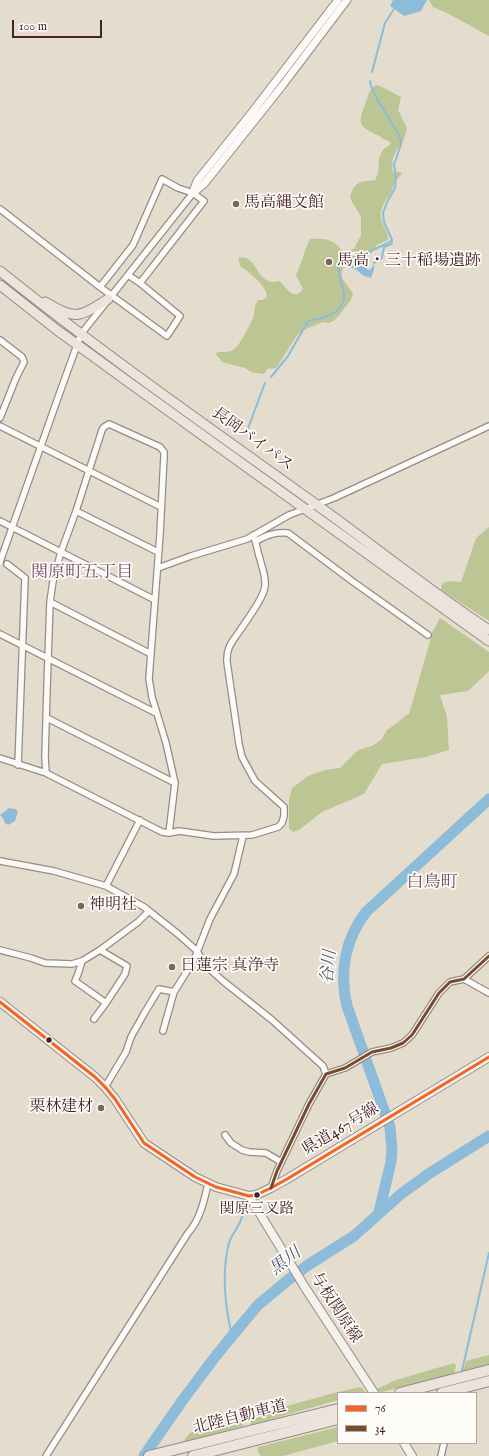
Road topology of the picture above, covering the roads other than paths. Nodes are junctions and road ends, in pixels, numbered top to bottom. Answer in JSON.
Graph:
{"nodes":[{"id":1,"x":338,"y":0,"type":"edge"},
{"id":2,"x":347,"y":0,"type":"edge"},
{"id":3,"x":193,"y":193,"type":"junction"},
{"id":4,"x":0,"y":209,"type":"edge"},
{"id":5,"x":0,"y":271,"type":"edge"},
{"id":6,"x":128,"y":275,"type":"junction"},
{"id":7,"x":140,"y":283,"type":"junction"},
{"id":8,"x":0,"y":285,"type":"edge"},
{"id":9,"x":18,"y":286,"type":"junction"},
{"id":10,"x":100,"y":287,"type":"junction"},
{"id":11,"x":110,"y":297,"type":"junction"},
{"id":12,"x":82,"y":334,"type":"junction"},
{"id":13,"x":0,"y":340,"type":"edge"},
{"id":14,"x":77,"y":344,"type":"junction"},
{"id":15,"x":0,"y":418,"type":"edge"},
{"id":16,"x":0,"y":426,"type":"edge"},
{"id":17,"x":489,"y":426,"type":"edge"},
{"id":18,"x":41,"y":446,"type":"junction"},
{"id":19,"x":90,"y":471,"type":"junction"},
{"id":20,"x":317,"y":505,"type":"junction"},
{"id":21,"x":161,"y":507,"type":"junction"},
{"id":22,"x":306,"y":509,"type":"junction"},
{"id":23,"x":76,"y":511,"type":"junction"},
{"id":24,"x":0,"y":521,"type":"edge"},
{"id":25,"x":12,"y":528,"type":"junction"},
{"id":26,"x":253,"y":535,"type":"junction"},
{"id":27,"x":256,"y":542,"type":"junction"},
{"id":28,"x":61,"y":552,"type":"junction"},
{"id":29,"x":158,"y":552,"type":"junction"},
{"id":30,"x":1,"y":559,"type":"edge"},
{"id":31,"x":7,"y":564,"type":"dead end"},
{"id":32,"x":158,"y":568,"type":"junction"},
{"id":33,"x":155,"y":600,"type":"junction"},
{"id":34,"x":50,"y":602,"type":"junction"},
{"id":35,"x":489,"y":630,"type":"edge"},
{"id":36,"x":428,"y":635,"type":"dead end"},
{"id":37,"x":1,"y":636,"type":"edge"},
{"id":38,"x":489,"y":641,"type":"edge"},
{"id":39,"x":22,"y":645,"type":"junction"},
{"id":40,"x":151,"y":654,"type":"junction"},
{"id":41,"x":48,"y":659,"type":"junction"},
{"id":42,"x":156,"y":713,"type":"junction"},
{"id":43,"x":47,"y":718,"type":"junction"},
{"id":44,"x":0,"y":758,"type":"edge"},
{"id":45,"x":18,"y":764,"type":"junction"},
{"id":46,"x":46,"y":773,"type":"junction"},
{"id":47,"x":175,"y":783,"type":"junction"},
{"id":48,"x":140,"y":820,"type":"junction"},
{"id":49,"x":169,"y":833,"type":"junction"},
{"id":50,"x":243,"y":836,"type":"junction"},
{"id":51,"x":0,"y":862,"type":"edge"},
{"id":52,"x":106,"y":886,"type":"junction"},
{"id":53,"x":149,"y":911,"type":"junction"},
{"id":54,"x":0,"y":950,"type":"edge"},
{"id":55,"x":100,"y":950,"type":"junction"},
{"id":56,"x":197,"y":951,"type":"junction"},
{"id":57,"x":489,"y":956,"type":"edge"},
{"id":58,"x":82,"y":961,"type":"junction"},
{"id":59,"x":464,"y":979,"type":"junction"},
{"id":60,"x":174,"y":992,"type":"junction"},
{"id":61,"x":489,"y":993,"type":"edge"},
{"id":62,"x":0,"y":1002,"type":"edge"},
{"id":63,"x":106,"y":1003,"type":"junction"},
{"id":64,"x":94,"y":1019,"type":"dead end"},
{"id":65,"x":163,"y":1031,"type":"dead end"},
{"id":66,"x":489,"y":1057,"type":"edge"},
{"id":67,"x":326,"y":1074,"type":"junction"},
{"id":68,"x":106,"y":1087,"type":"junction"},
{"id":69,"x":225,"y":1135,"type":"dead end"},
{"id":70,"x":281,"y":1162,"type":"junction"},
{"id":71,"x":208,"y":1184,"type":"junction"},
{"id":72,"x":271,"y":1188,"type":"junction"},
{"id":73,"x":249,"y":1196,"type":"junction"},
{"id":74,"x":486,"y":1371,"type":"edge"},
{"id":75,"x":489,"y":1381,"type":"edge"},
{"id":76,"x":373,"y":1392,"type":"edge"},
{"id":77,"x":404,"y":1392,"type":"edge"},
{"id":78,"x":446,"y":1392,"type":"edge"},
{"id":79,"x":337,"y":1409,"type":"edge"},
{"id":80,"x":337,"y":1419,"type":"edge"},
{"id":81,"x":404,"y":1444,"type":"edge"},
{"id":82,"x":444,"y":1444,"type":"edge"},
{"id":83,"x":409,"y":1455,"type":"edge"},
{"id":84,"x":46,"y":1456,"type":"edge"},
{"id":85,"x":149,"y":1456,"type":"edge"},
{"id":86,"x":193,"y":1456,"type":"edge"},
{"id":87,"x":441,"y":1456,"type":"edge"}],
"edges":[{"from":1,"to":3,"type":"street"},
{"from":2,"to":3,"type":"street"},
{"from":3,"to":6,"type":"street"},
{"from":3,"to":7,"type":"street"},
{"from":3,"to":10,"type":"street"},
{"from":4,"to":10,"type":"street"},
{"from":5,"to":9,"type":"highway","name":"長岡バイパス"},
{"from":6,"to":7,"type":"street"},
{"from":6,"to":11,"type":"street"},
{"from":7,"to":11,"type":"street"},
{"from":8,"to":14,"type":"highway","name":"長岡バイパス"},
{"from":9,"to":11,"type":"highway"},
{"from":9,"to":12,"type":"highway","name":"長岡バイパス"},
{"from":10,"to":11,"type":"street"},
{"from":11,"to":12,"type":"street"},
{"from":12,"to":14,"type":"street"},
{"from":12,"to":20,"type":"highway","name":"長岡バイパス"},
{"from":13,"to":15,"type":"street"},
{"from":14,"to":18,"type":"street"},
{"from":14,"to":22,"type":"highway","name":"長岡バイパス"},
{"from":16,"to":18,"type":"street"},
{"from":17,"to":20,"type":"street"},
{"from":18,"to":19,"type":"street"},
{"from":18,"to":25,"type":"street"},
{"from":19,"to":21,"type":"street"},
{"from":19,"to":21,"type":"street"},
{"from":19,"to":23,"type":"street"},
{"from":20,"to":22,"type":"street"},
{"from":20,"to":35,"type":"highway","name":"長岡バイパス"},
{"from":21,"to":29,"type":"street"},
{"from":22,"to":26,"type":"street"},
{"from":22,"to":38,"type":"highway","name":"長岡バイパス"},
{"from":23,"to":28,"type":"street"},
{"from":23,"to":29,"type":"street"},
{"from":24,"to":25,"type":"street"},
{"from":25,"to":28,"type":"street"},
{"from":25,"to":30,"type":"street"},
{"from":26,"to":27,"type":"street"},
{"from":26,"to":32,"type":"street"},
{"from":27,"to":36,"type":"street"},
{"from":27,"to":50,"type":"street"},
{"from":28,"to":33,"type":"street"},
{"from":28,"to":34,"type":"street"},
{"from":29,"to":32,"type":"street"},
{"from":31,"to":39,"type":"street"},
{"from":32,"to":33,"type":"street"},
{"from":33,"to":40,"type":"street"},
{"from":34,"to":40,"type":"street"},
{"from":34,"to":41,"type":"street"},
{"from":37,"to":39,"type":"street"},
{"from":39,"to":41,"type":"street"},
{"from":39,"to":45,"type":"street"},
{"from":40,"to":42,"type":"street"},
{"from":41,"to":42,"type":"street"},
{"from":41,"to":43,"type":"street"},
{"from":42,"to":47,"type":"street"},
{"from":43,"to":46,"type":"street"},
{"from":43,"to":47,"type":"street"},
{"from":44,"to":45,"type":"street"},
{"from":45,"to":46,"type":"street"},
{"from":46,"to":48,"type":"street"},
{"from":47,"to":49,"type":"street"},
{"from":48,"to":49,"type":"street"},
{"from":48,"to":52,"type":"street"},
{"from":49,"to":50,"type":"street"},
{"from":50,"to":56,"type":"street"},
{"from":51,"to":52,"type":"street"},
{"from":52,"to":53,"type":"street"},
{"from":53,"to":55,"type":"street"},
{"from":53,"to":56,"type":"street"},
{"from":54,"to":58,"type":"street"},
{"from":55,"to":58,"type":"street"},
{"from":55,"to":63,"type":"street"},
{"from":56,"to":60,"type":"street"},
{"from":56,"to":67,"type":"street"},
{"from":57,"to":59,"type":"street"},
{"from":58,"to":63,"type":"street"},
{"from":59,"to":61,"type":"street"},
{"from":59,"to":67,"type":"street"},
{"from":60,"to":65,"type":"street"},
{"from":60,"to":68,"type":"street"},
{"from":62,"to":68,"type":"main road"},
{"from":63,"to":64,"type":"street"},
{"from":66,"to":72,"type":"main road","name":"県道467号線"},
{"from":67,"to":70,"type":"street"},
{"from":68,"to":71,"type":"main road"},
{"from":69,"to":70,"type":"street"},
{"from":70,"to":72,"type":"street"},
{"from":71,"to":73,"type":"main road"},
{"from":71,"to":84,"type":"street"},
{"from":72,"to":73,"type":"main road","name":"県道467号線"},
{"from":73,"to":76,"type":"main road","name":"与板関原線"},
{"from":74,"to":77,"type":"highway"},
{"from":75,"to":78,"type":"highway"},
{"from":79,"to":85,"type":"highway","name":"北陸自動車道"},
{"from":80,"to":86,"type":"highway","name":"北陸自動車道"},
{"from":81,"to":83,"type":"main road"},
{"from":82,"to":87,"type":"street"}]}
